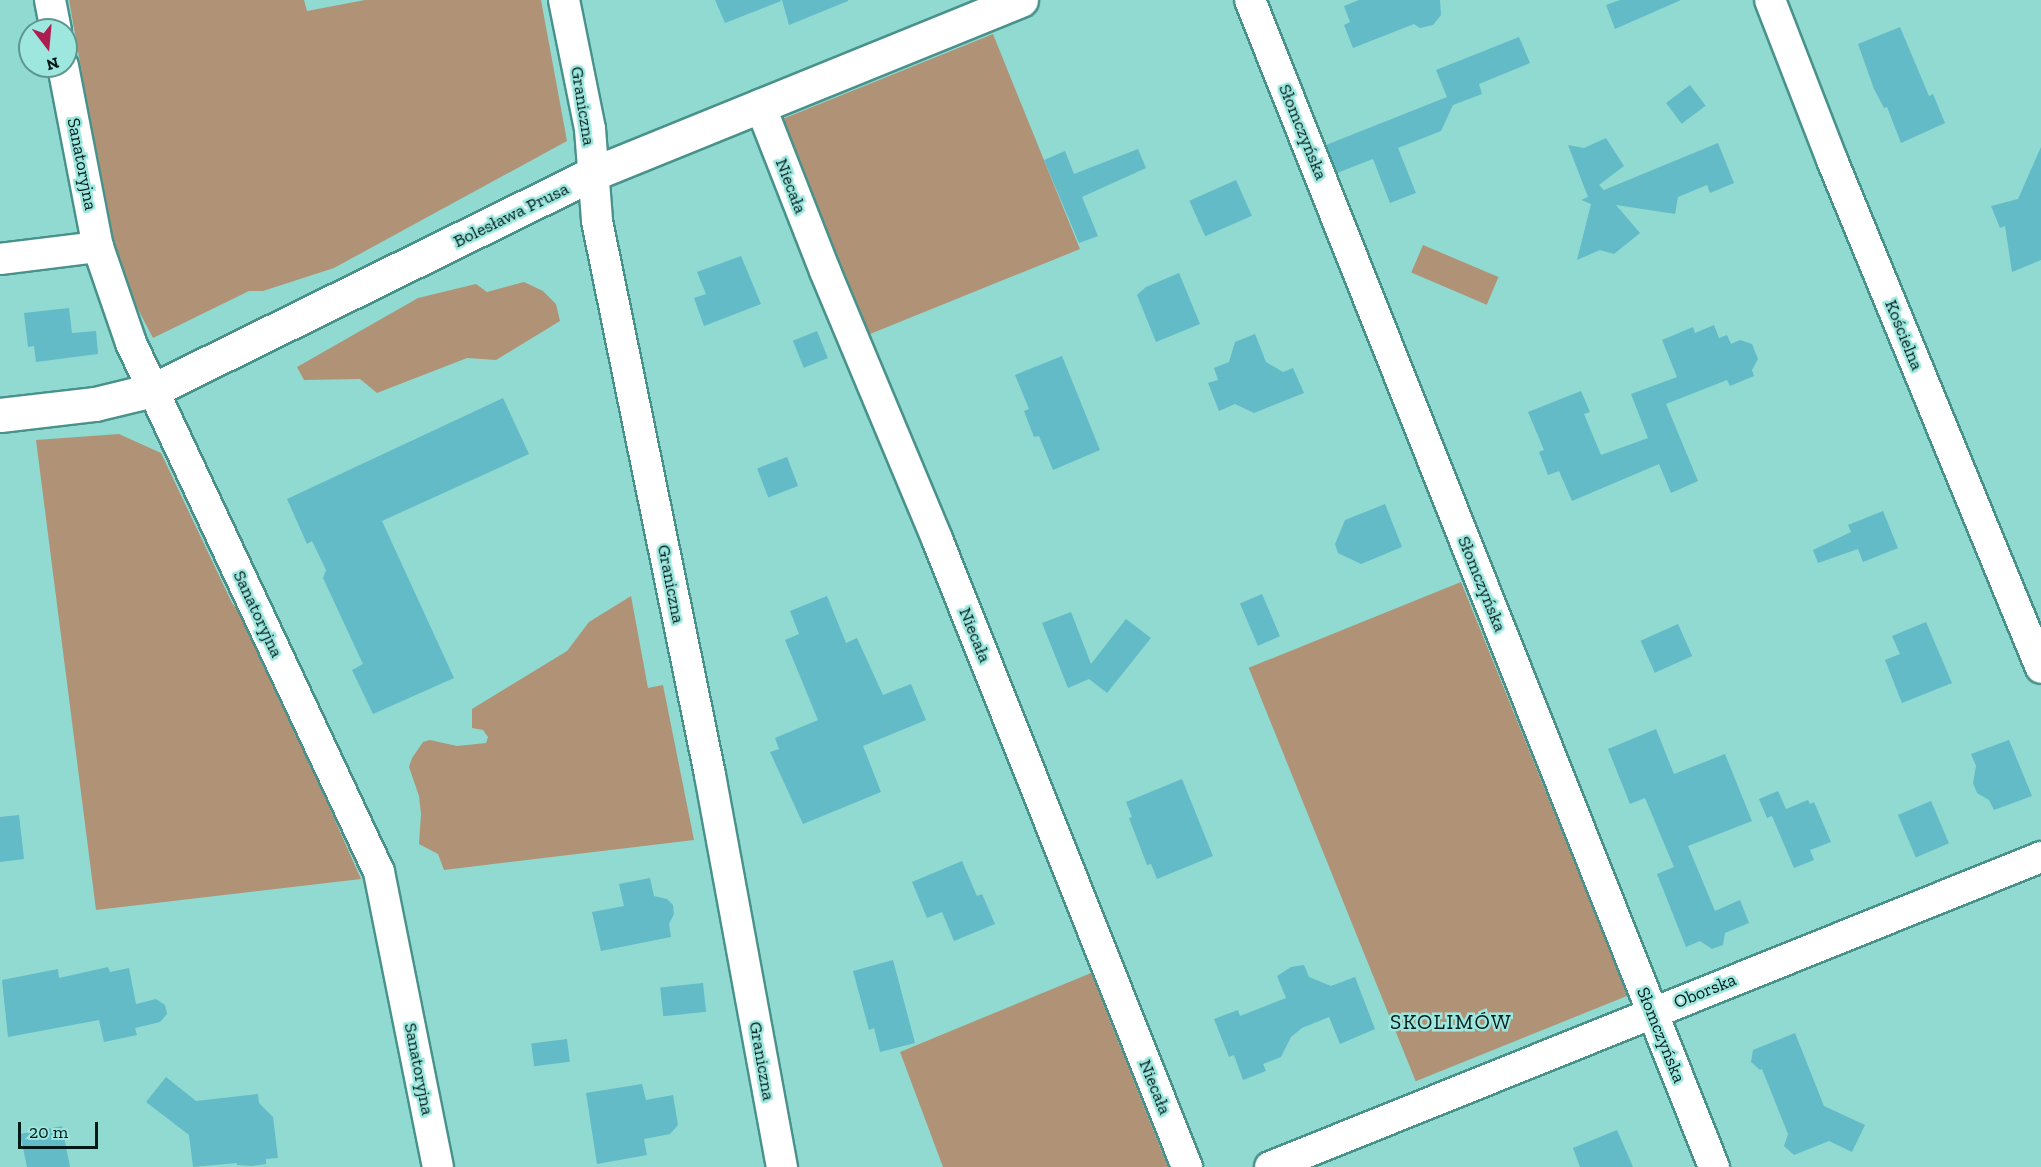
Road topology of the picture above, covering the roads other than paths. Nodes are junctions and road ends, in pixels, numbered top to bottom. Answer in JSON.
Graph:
{"nodes":[{"id":1,"x":50,"y":0,"type":"edge"},
{"id":2,"x":564,"y":0,"type":"edge"},
{"id":3,"x":1021,"y":0,"type":"edge"},
{"id":4,"x":1250,"y":0,"type":"edge"},
{"id":5,"x":1770,"y":0,"type":"edge"},
{"id":6,"x":54,"y":18,"type":"edge"},
{"id":7,"x":65,"y":78,"type":"edge"},
{"id":8,"x":760,"y":105,"type":"junction"},
{"id":9,"x":592,"y":174,"type":"junction"},
{"id":10,"x":99,"y":247,"type":"junction"},
{"id":11,"x":0,"y":259,"type":"edge"},
{"id":12,"x":153,"y":390,"type":"junction"},
{"id":13,"x":0,"y":415,"type":"edge"},
{"id":14,"x":2041,"y":668,"type":"edge"},
{"id":15,"x":2041,"y":857,"type":"edge"},
{"id":16,"x":1652,"y":1012,"type":"junction"},
{"id":17,"x":438,"y":1167,"type":"edge"},
{"id":18,"x":782,"y":1167,"type":"edge"},
{"id":19,"x":1187,"y":1167,"type":"edge"},
{"id":20,"x":1270,"y":1167,"type":"edge"},
{"id":21,"x":1714,"y":1167,"type":"edge"}],
"edges":[{"from":1,"to":6,"type":"street"},
{"from":2,"to":9,"type":"street","name":"Graniczna"},
{"from":3,"to":8,"type":"street","name":"Bolesława Prusa"},
{"from":4,"to":16,"type":"street","name":"Słomczyńska"},
{"from":5,"to":14,"type":"street","name":"Kościelna"},
{"from":7,"to":10,"type":"street","name":"Sanatoryjna"},
{"from":8,"to":9,"type":"street","name":"Bolesława Prusa"},
{"from":8,"to":19,"type":"street","name":"Niecała"},
{"from":9,"to":12,"type":"street","name":"Bolesława Prusa"},
{"from":9,"to":18,"type":"street","name":"Graniczna"},
{"from":10,"to":11,"type":"street"},
{"from":10,"to":12,"type":"street","name":"Sanatoryjna"},
{"from":12,"to":13,"type":"street","name":"Bolesława Prusa"},
{"from":12,"to":17,"type":"street","name":"Sanatoryjna"},
{"from":15,"to":16,"type":"street","name":"Oborska"},
{"from":16,"to":20,"type":"street","name":"Oborska"},
{"from":16,"to":21,"type":"street","name":"Słomczyńska"}]}
